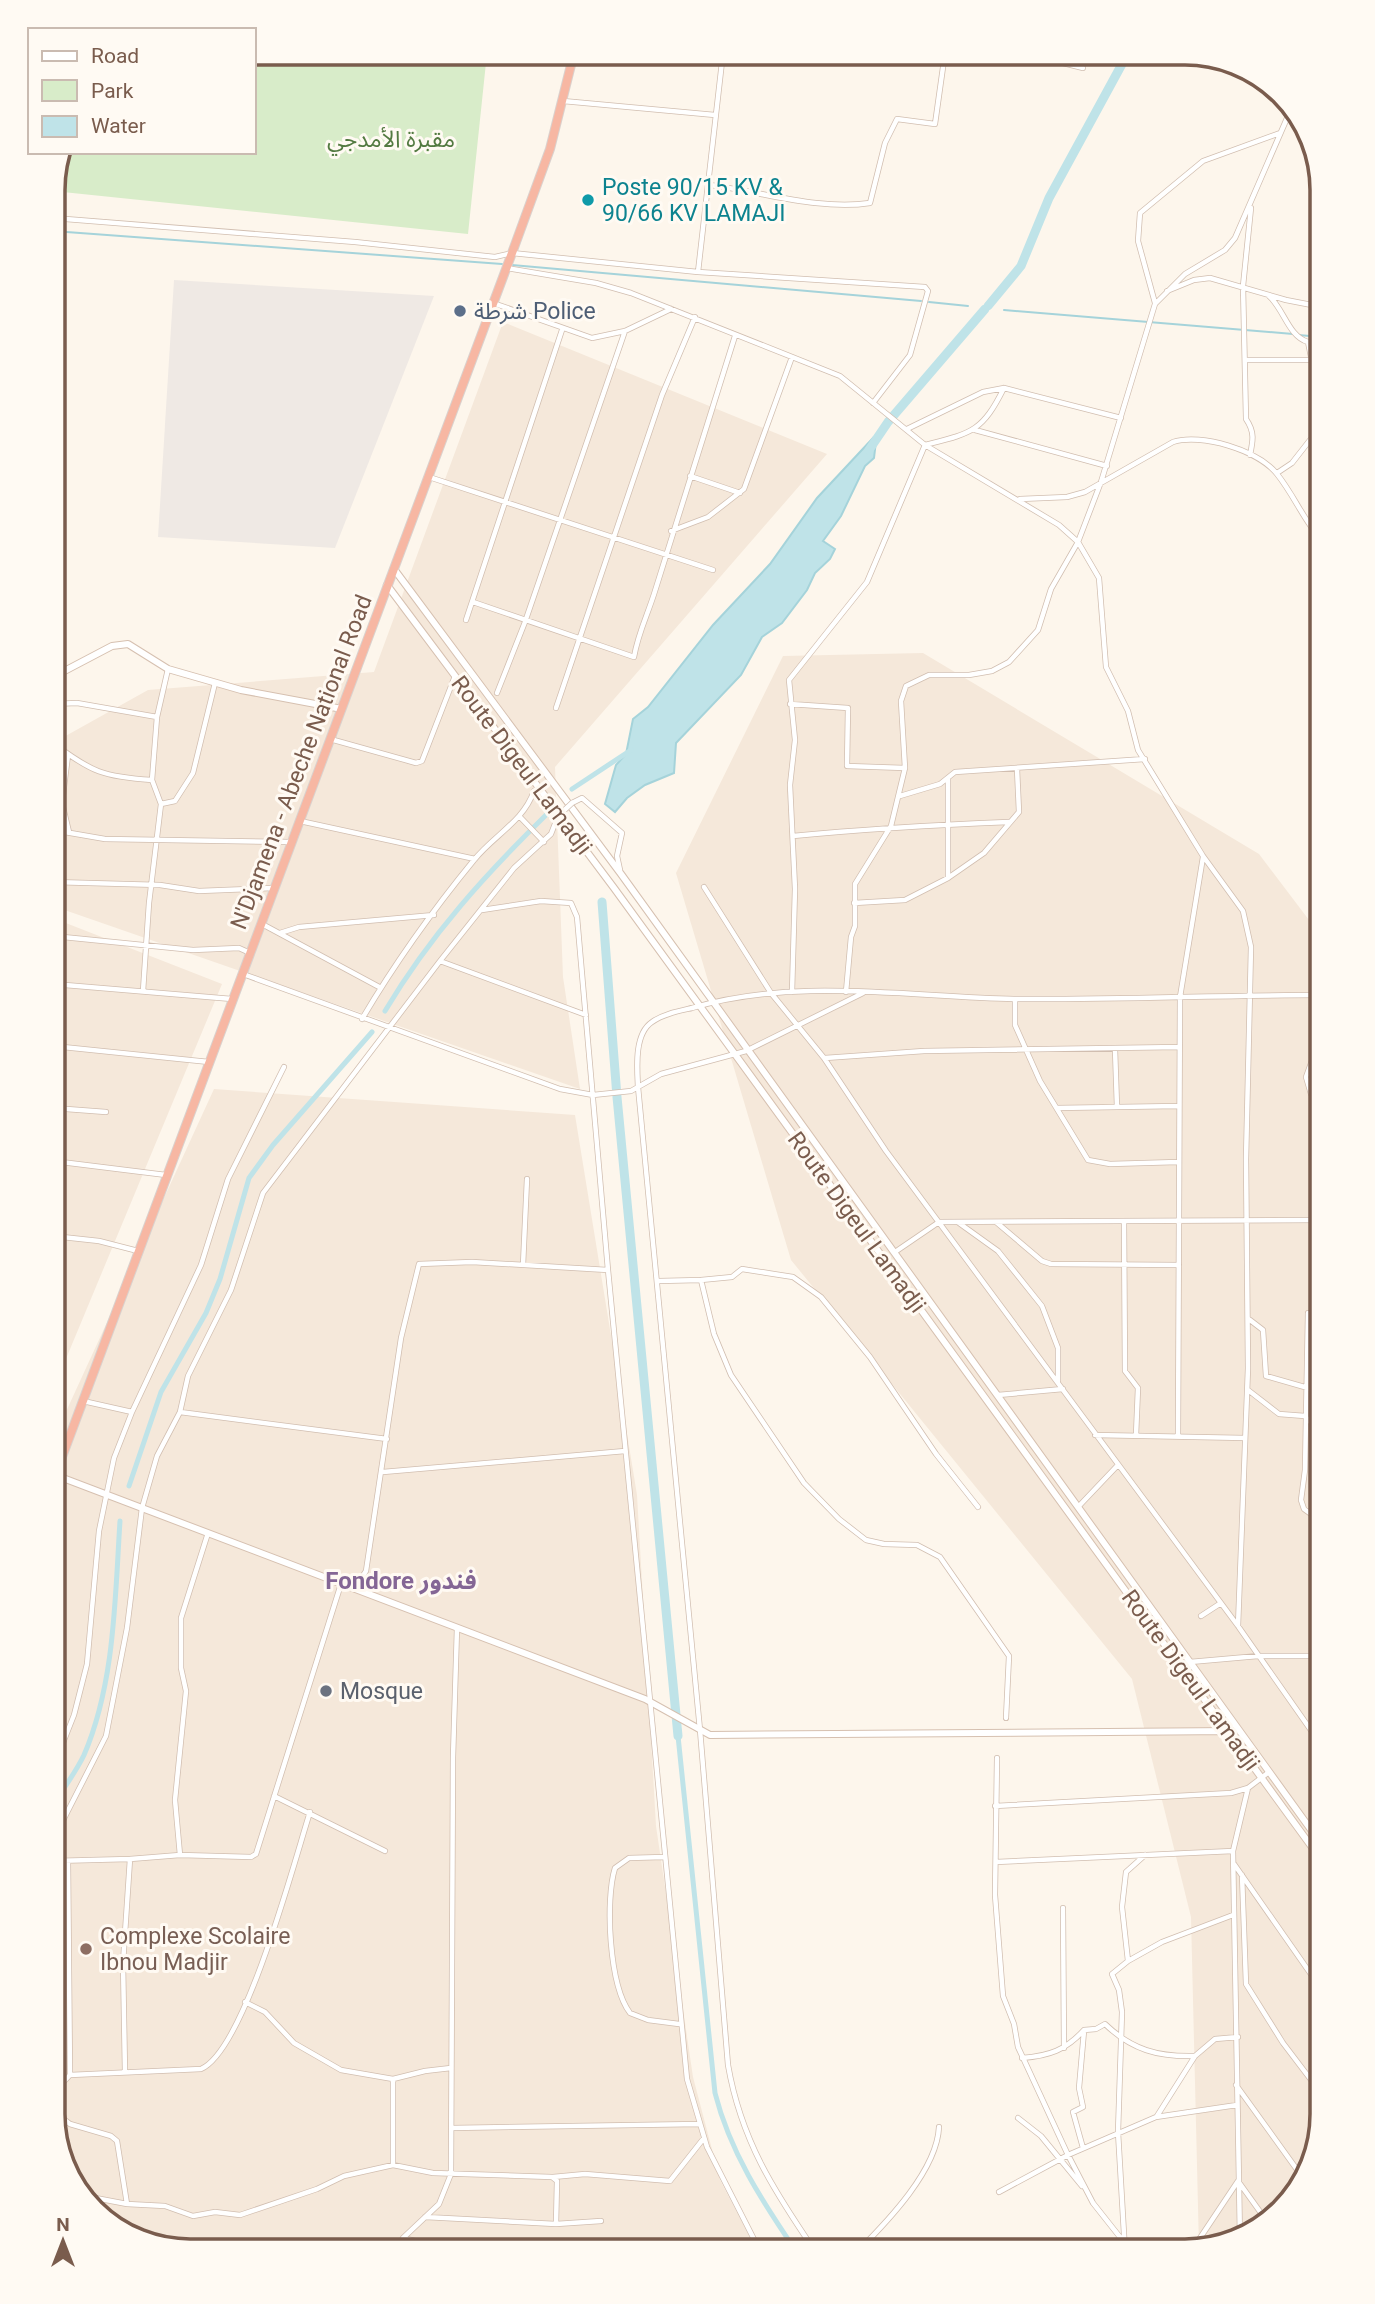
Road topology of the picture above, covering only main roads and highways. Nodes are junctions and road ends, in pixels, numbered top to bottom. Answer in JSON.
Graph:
{"nodes":[{"id":1,"x":571,"y":65,"type":"edge"},
{"id":2,"x":394,"y":569,"type":"junction"},
{"id":3,"x":387,"y":585,"type":"junction"},
{"id":4,"x":65,"y":668,"type":"edge"},
{"id":5,"x":341,"y":709,"type":"junction"},
{"id":6,"x":65,"y":1447,"type":"edge"},
{"id":7,"x":65,"y":1481,"type":"edge"},
{"id":8,"x":1228,"y":1731,"type":"junction"},
{"id":9,"x":1241,"y":1731,"type":"junction"},
{"id":10,"x":1310,"y":1828,"type":"edge"},
{"id":11,"x":1310,"y":1844,"type":"edge"}],
"edges":[{"from":1,"to":2,"type":"highway","name":"N'Djamena - Abeche National Road"},
{"from":2,"to":3,"type":"highway","name":"N'Djamena - Abeche National Road"},
{"from":2,"to":9,"type":"main road","name":"Route Digeul Lamadji"},
{"from":3,"to":5,"type":"highway","name":"N'Djamena - Abeche National Road"},
{"from":3,"to":8,"type":"main road","name":"Route Digeul Lamadji"},
{"from":4,"to":5,"type":"main road"},
{"from":5,"to":6,"type":"highway","name":"N'Djamena - Abeche National Road"},
{"from":7,"to":8,"type":"main road"},
{"from":8,"to":9,"type":"main road"},
{"from":8,"to":11,"type":"main road","name":"Route Digeul Lamadji"},
{"from":9,"to":10,"type":"main road","name":"Route Digeul Lamadji"}]}
